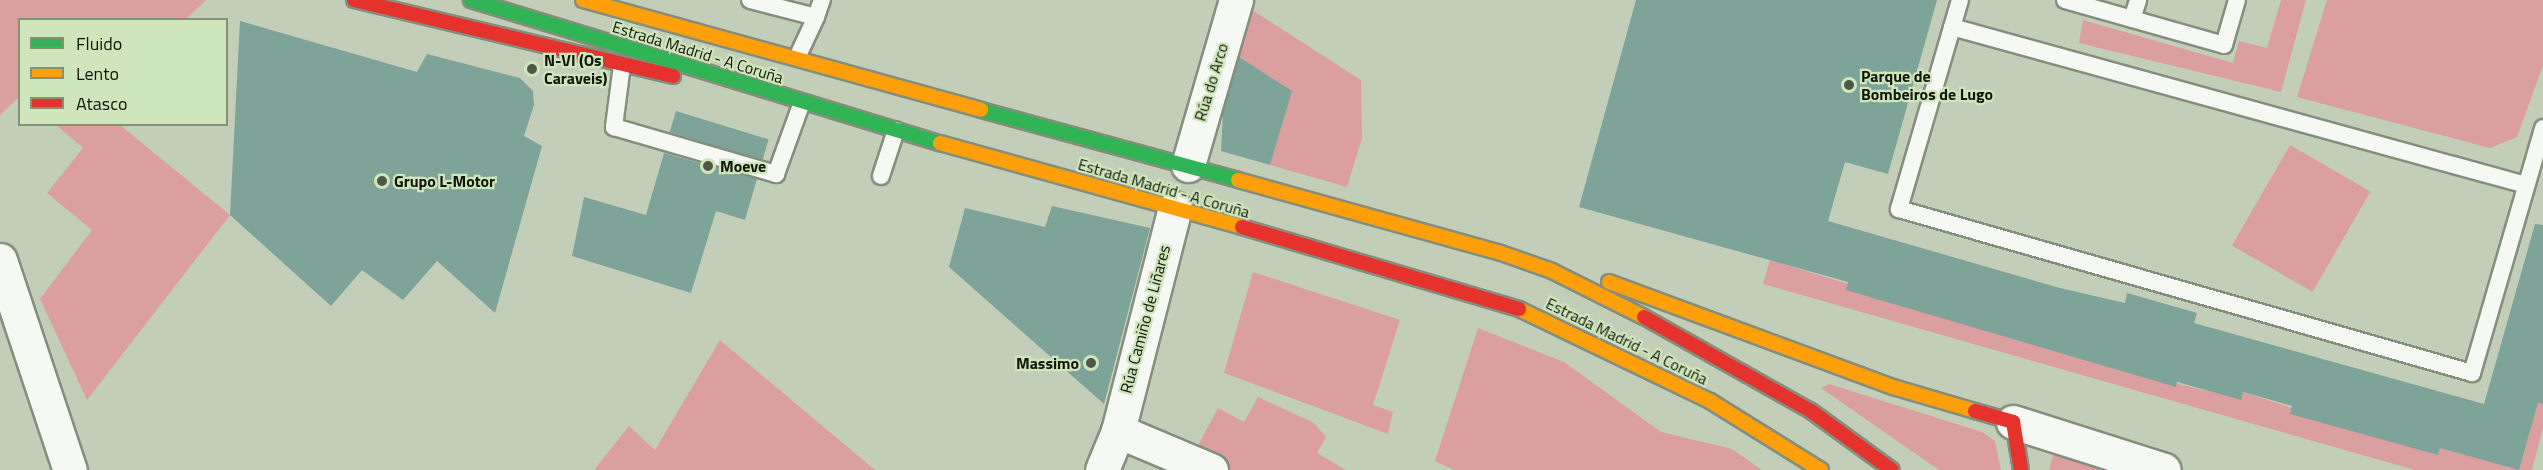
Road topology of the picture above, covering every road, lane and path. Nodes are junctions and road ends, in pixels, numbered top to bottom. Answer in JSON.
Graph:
{"nodes":[{"id":1,"x":354,"y":0,"type":"edge"},
{"id":2,"x":471,"y":0,"type":"edge"},
{"id":3,"x":583,"y":0,"type":"edge"},
{"id":4,"x":643,"y":0,"type":"edge"},
{"id":5,"x":750,"y":0,"type":"edge"},
{"id":6,"x":822,"y":0,"type":"edge"},
{"id":7,"x":1236,"y":0,"type":"edge"},
{"id":8,"x":1960,"y":0,"type":"edge"},
{"id":9,"x":2065,"y":0,"type":"edge"},
{"id":10,"x":2138,"y":0,"type":"edge"},
{"id":11,"x":2237,"y":0,"type":"edge"},
{"id":12,"x":816,"y":16,"type":"junction"},
{"id":13,"x":2132,"y":19,"type":"junction"},
{"id":14,"x":1952,"y":27,"type":"junction"},
{"id":15,"x":800,"y":51,"type":"junction"},
{"id":16,"x":622,"y":64,"type":"junction"},
{"id":17,"x":900,"y":86,"type":"junction"},
{"id":18,"x":801,"y":105,"type":"junction"},
{"id":19,"x":867,"y":122,"type":"junction"},
{"id":20,"x":2543,"y":128,"type":"edge"},
{"id":21,"x":896,"y":130,"type":"junction"},
{"id":22,"x":1188,"y":165,"type":"junction"},
{"id":23,"x":881,"y":176,"type":"dead end"},
{"id":24,"x":2526,"y":185,"type":"junction"},
{"id":25,"x":1175,"y":208,"type":"junction"},
{"id":26,"x":0,"y":260,"type":"edge"},
{"id":27,"x":1552,"y":271,"type":"junction"},
{"id":28,"x":2013,"y":422,"type":"junction"},
{"id":29,"x":1118,"y":431,"type":"junction"},
{"id":30,"x":70,"y":470,"type":"edge"},
{"id":31,"x":1102,"y":470,"type":"edge"},
{"id":32,"x":1211,"y":470,"type":"edge"},
{"id":33,"x":1821,"y":470,"type":"edge"},
{"id":34,"x":1892,"y":470,"type":"edge"},
{"id":35,"x":2021,"y":470,"type":"edge"},
{"id":36,"x":2164,"y":470,"type":"edge"}],
"edges":[{"from":1,"to":16,"type":"main road"},
{"from":2,"to":19,"type":"main road","name":"Estrada Madrid - A Coruña"},
{"from":3,"to":17,"type":"main road","name":"Estrada Madrid - A Coruña"},
{"from":4,"to":15,"type":"main road"},
{"from":5,"to":12,"type":"lane"},
{"from":6,"to":12,"type":"lane"},
{"from":7,"to":22,"type":"street","name":"Rúa do Arco"},
{"from":8,"to":14,"type":"lane"},
{"from":9,"to":13,"type":"lane"},
{"from":10,"to":13,"type":"lane"},
{"from":11,"to":13,"type":"lane"},
{"from":12,"to":15,"type":"lane"},
{"from":14,"to":24,"type":"lane"},
{"from":14,"to":24,"type":"lane"},
{"from":15,"to":17,"type":"main road"},
{"from":16,"to":18,"type":"main road"},
{"from":16,"to":18,"type":"lane"},
{"from":17,"to":22,"type":"main road","name":"Estrada Madrid - A Coruña"},
{"from":18,"to":19,"type":"main road"},
{"from":19,"to":21,"type":"main road","name":"Estrada Madrid - A Coruña"},
{"from":20,"to":24,"type":"lane"},
{"from":21,"to":23,"type":"lane"},
{"from":21,"to":25,"type":"main road","name":"Estrada Madrid - A Coruña"},
{"from":22,"to":27,"type":"main road","name":"Estrada Madrid - A Coruña"},
{"from":25,"to":29,"type":"street","name":"Rúa Camiño de Liñares"},
{"from":25,"to":33,"type":"main road","name":"Estrada Madrid - A Coruña"},
{"from":26,"to":30,"type":"street"},
{"from":27,"to":28,"type":"main road"},
{"from":27,"to":34,"type":"main road","name":"Estrada Madrid - A Coruña"},
{"from":28,"to":35,"type":"main road"},
{"from":28,"to":36,"type":"street"},
{"from":29,"to":31,"type":"street","name":"Rúa Camiño de Liñares"},
{"from":29,"to":32,"type":"street"}]}
